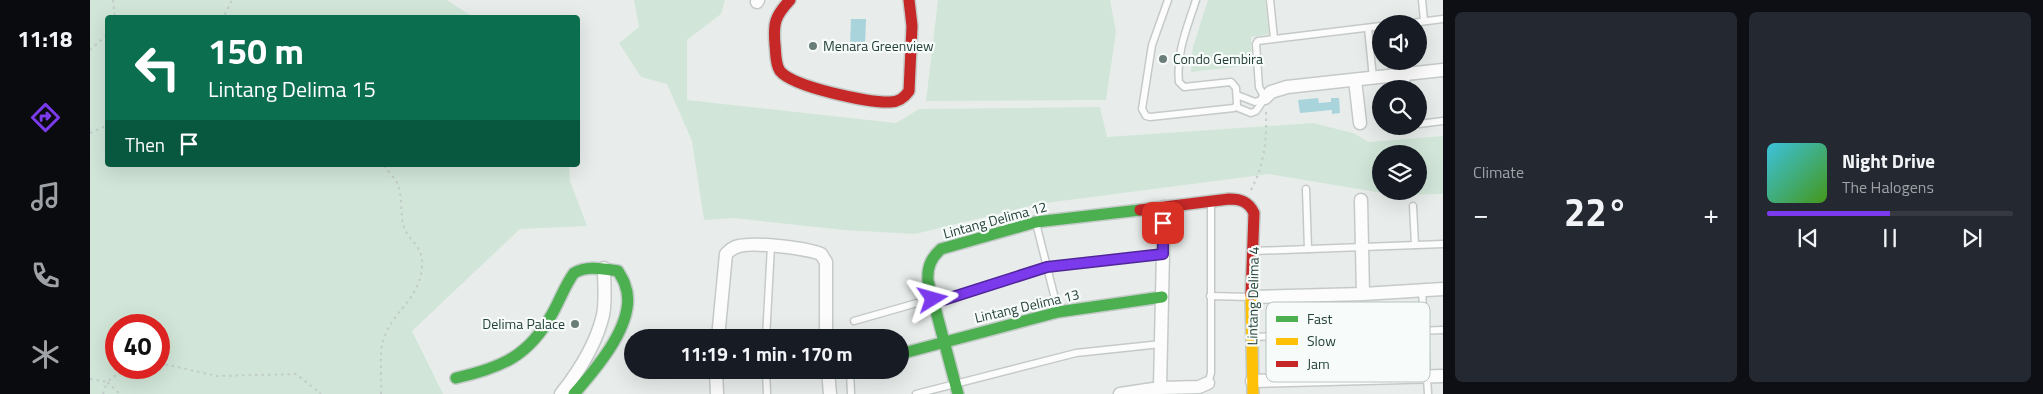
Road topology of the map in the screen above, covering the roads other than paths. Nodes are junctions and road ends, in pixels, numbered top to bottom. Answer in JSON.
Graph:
{"nodes":[{"id":1,"x":790,"y":0,"type":"edge"},
{"id":2,"x":909,"y":0,"type":"edge"},
{"id":3,"x":1168,"y":0,"type":"edge"},
{"id":4,"x":1196,"y":0,"type":"edge"},
{"id":5,"x":1270,"y":0,"type":"edge"},
{"id":6,"x":1422,"y":0,"type":"edge"},
{"id":7,"x":1423,"y":15,"type":"edge"},
{"id":8,"x":1443,"y":20,"type":"edge"},
{"id":9,"x":1427,"y":22,"type":"edge"},
{"id":10,"x":1372,"y":27,"type":"edge"},
{"id":11,"x":1368,"y":28,"type":"junction"},
{"id":12,"x":1274,"y":38,"type":"junction"},
{"id":13,"x":1443,"y":70,"type":"edge"},
{"id":14,"x":1406,"y":74,"type":"junction"},
{"id":15,"x":1373,"y":78,"type":"junction"},
{"id":16,"x":1356,"y":80,"type":"junction"},
{"id":17,"x":1406,"y":80,"type":"edge"},
{"id":18,"x":1238,"y":95,"type":"junction"},
{"id":19,"x":1265,"y":98,"type":"junction"},
{"id":20,"x":1236,"y":107,"type":"junction"},
{"id":21,"x":1443,"y":121,"type":"edge"},
{"id":22,"x":1360,"y":123,"type":"dead end"},
{"id":23,"x":1427,"y":123,"type":"edge"},
{"id":24,"x":1306,"y":189,"type":"dead end"},
{"id":25,"x":1361,"y":200,"type":"dead end"},
{"id":26,"x":1211,"y":201,"type":"junction"},
{"id":27,"x":1245,"y":201,"type":"joint"},
{"id":28,"x":1413,"y":206,"type":"dead end"},
{"id":29,"x":1164,"y":207,"type":"junction"},
{"id":30,"x":1036,"y":222,"type":"junction"},
{"id":31,"x":1443,"y":244,"type":"edge"},
{"id":32,"x":1415,"y":245,"type":"junction"},
{"id":33,"x":771,"y":246,"type":"junction"},
{"id":34,"x":1362,"y":247,"type":"junction"},
{"id":35,"x":1308,"y":249,"type":"junction"},
{"id":36,"x":1253,"y":251,"type":"junction"},
{"id":37,"x":1163,"y":254,"type":"junction"},
{"id":38,"x":1047,"y":267,"type":"junction"},
{"id":39,"x":604,"y":268,"type":"junction"},
{"id":40,"x":1443,"y":290,"type":"edge"},
{"id":41,"x":1422,"y":291,"type":"junction"},
{"id":42,"x":1363,"y":294,"type":"junction"},
{"id":43,"x":1210,"y":296,"type":"junction"},
{"id":44,"x":1162,"y":297,"type":"junction"},
{"id":45,"x":1251,"y":297,"type":"junction"},
{"id":46,"x":933,"y":301,"type":"junction"},
{"id":47,"x":1422,"y":302,"type":"edge"},
{"id":48,"x":1058,"y":312,"type":"junction"},
{"id":49,"x":854,"y":321,"type":"dead end"},
{"id":50,"x":719,"y":329,"type":"edge"},
{"id":51,"x":766,"y":329,"type":"edge"},
{"id":52,"x":826,"y":329,"type":"edge"},
{"id":53,"x":1443,"y":330,"type":"edge"},
{"id":54,"x":1430,"y":331,"type":"edge"},
{"id":55,"x":1251,"y":337,"type":"junction"},
{"id":56,"x":1266,"y":337,"type":"edge"},
{"id":57,"x":942,"y":342,"type":"junction"},
{"id":58,"x":1161,"y":344,"type":"junction"},
{"id":59,"x":909,"y":351,"type":"edge"},
{"id":60,"x":1443,"y":376,"type":"edge"},
{"id":61,"x":456,"y":378,"type":"dead end"},
{"id":62,"x":1430,"y":378,"type":"edge"},
{"id":63,"x":716,"y":379,"type":"edge"},
{"id":64,"x":766,"y":379,"type":"edge"},
{"id":65,"x":829,"y":379,"type":"edge"},
{"id":66,"x":850,"y":379,"type":"edge"},
{"id":67,"x":1356,"y":382,"type":"edge"},
{"id":68,"x":1208,"y":383,"type":"joint"},
{"id":69,"x":1160,"y":388,"type":"junction"},
{"id":70,"x":1252,"y":388,"type":"edge"},
{"id":71,"x":956,"y":389,"type":"edge"},
{"id":72,"x":561,"y":394,"type":"edge"},
{"id":73,"x":574,"y":394,"type":"edge"},
{"id":74,"x":717,"y":394,"type":"edge"},
{"id":75,"x":767,"y":394,"type":"edge"},
{"id":76,"x":830,"y":394,"type":"edge"},
{"id":77,"x":851,"y":394,"type":"edge"},
{"id":78,"x":916,"y":394,"type":"edge"},
{"id":79,"x":1120,"y":394,"type":"edge"}],
"edges":[{"from":1,"to":2,"type":"street"},
{"from":3,"to":20,"type":"lane"},
{"from":4,"to":18,"type":"lane"},
{"from":5,"to":12,"type":"lane"},
{"from":6,"to":7,"type":"lane"},
{"from":8,"to":9,"type":"lane"},
{"from":10,"to":11,"type":"lane"},
{"from":11,"to":12,"type":"lane"},
{"from":11,"to":15,"type":"lane"},
{"from":12,"to":19,"type":"lane"},
{"from":13,"to":14,"type":"street"},
{"from":14,"to":15,"type":"street"},
{"from":14,"to":17,"type":"lane"},
{"from":15,"to":16,"type":"street"},
{"from":16,"to":19,"type":"street"},
{"from":16,"to":22,"type":"street"},
{"from":18,"to":19,"type":"lane"},
{"from":18,"to":20,"type":"lane"},
{"from":19,"to":20,"type":"lane"},
{"from":21,"to":23,"type":"lane"},
{"from":24,"to":35,"type":"lane"},
{"from":25,"to":34,"type":"street"},
{"from":26,"to":27,"type":"street","name":"Lintang Delima 12"},
{"from":26,"to":29,"type":"street","name":"Lintang Delima 12"},
{"from":26,"to":43,"type":"lane"},
{"from":27,"to":36,"type":"street","name":"Lintang Delima 4"},
{"from":28,"to":32,"type":"lane"},
{"from":29,"to":30,"type":"street","name":"Lintang Delima 12"},
{"from":29,"to":37,"type":"street"},
{"from":30,"to":38,"type":"lane"},
{"from":30,"to":46,"type":"street","name":"Lintang Delima 12"},
{"from":31,"to":32,"type":"lane"},
{"from":32,"to":34,"type":"lane"},
{"from":33,"to":50,"type":"street"},
{"from":33,"to":51,"type":"lane"},
{"from":33,"to":52,"type":"street"},
{"from":34,"to":35,"type":"lane"},
{"from":34,"to":42,"type":"street"},
{"from":35,"to":36,"type":"lane"},
{"from":36,"to":45,"type":"street","name":"Lintang Delima 4"},
{"from":37,"to":38,"type":"lane"},
{"from":37,"to":44,"type":"street"},
{"from":38,"to":46,"type":"lane"},
{"from":38,"to":48,"type":"lane"},
{"from":39,"to":61,"type":"street"},
{"from":39,"to":72,"type":"street"},
{"from":39,"to":73,"type":"street"},
{"from":40,"to":41,"type":"street"},
{"from":41,"to":42,"type":"street"},
{"from":41,"to":47,"type":"lane"},
{"from":42,"to":45,"type":"street"},
{"from":43,"to":45,"type":"lane"},
{"from":43,"to":68,"type":"lane"},
{"from":44,"to":48,"type":"street","name":"Lintang Delima 13"},
{"from":44,"to":58,"type":"street"},
{"from":45,"to":55,"type":"street","name":"Lintang Delima 4"},
{"from":46,"to":49,"type":"lane"},
{"from":46,"to":57,"type":"street"},
{"from":48,"to":57,"type":"street","name":"Lintang Delima 13"},
{"from":53,"to":54,"type":"lane"},
{"from":55,"to":56,"type":"lane"},
{"from":55,"to":70,"type":"street","name":"Lintang Delima 4"},
{"from":57,"to":59,"type":"street","name":"Lintang Delima 13"},
{"from":57,"to":71,"type":"street"},
{"from":58,"to":69,"type":"street"},
{"from":58,"to":71,"type":"lane"},
{"from":60,"to":62,"type":"street"},
{"from":63,"to":74,"type":"street"},
{"from":64,"to":75,"type":"lane"},
{"from":65,"to":76,"type":"street"},
{"from":66,"to":77,"type":"lane"},
{"from":67,"to":70,"type":"street"},
{"from":68,"to":69,"type":"street"},
{"from":69,"to":79,"type":"street"},
{"from":71,"to":78,"type":"lane"}]}
